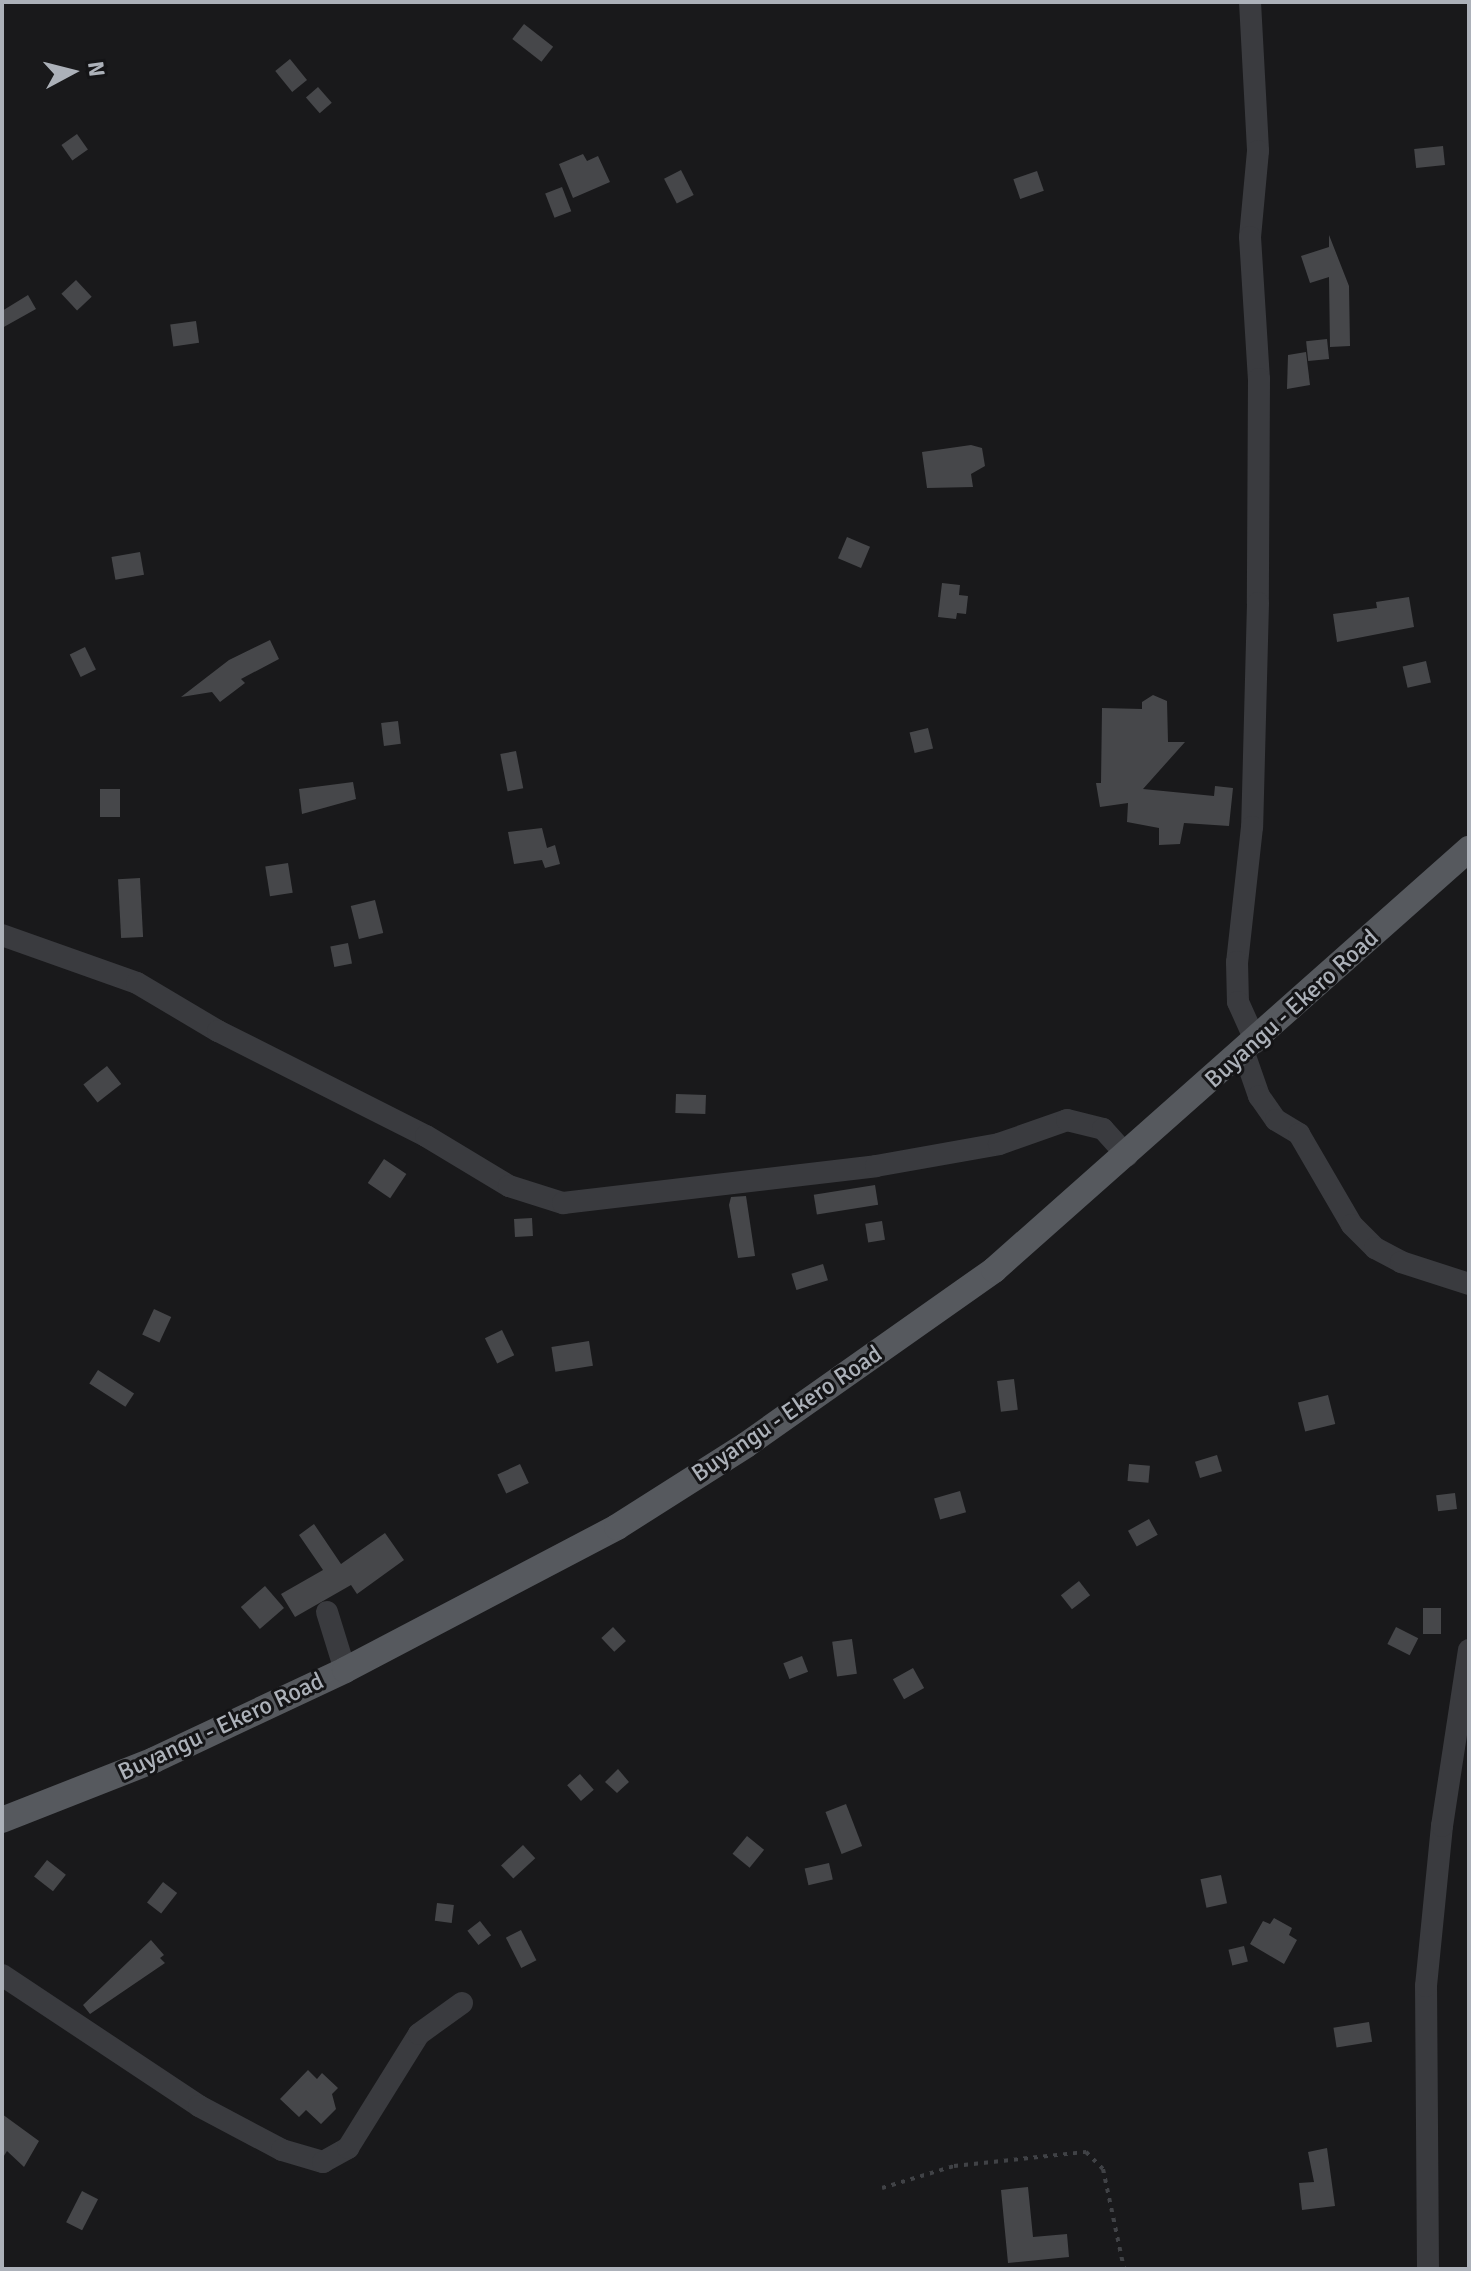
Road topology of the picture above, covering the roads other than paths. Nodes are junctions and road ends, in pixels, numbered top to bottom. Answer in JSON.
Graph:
{"nodes":[{"id":1,"x":1250,"y":2,"type":"edge"},
{"id":2,"x":1469,"y":849,"type":"edge"},
{"id":3,"x":2,"y":935,"type":"edge"},
{"id":4,"x":1250,"y":1048,"type":"junction"},
{"id":5,"x":1127,"y":1156,"type":"junction"},
{"id":6,"x":1469,"y":1284,"type":"edge"},
{"id":7,"x":327,"y":1612,"type":"dead end"},
{"id":8,"x":1469,"y":1650,"type":"edge"},
{"id":9,"x":345,"y":1670,"type":"junction"},
{"id":10,"x":2,"y":1820,"type":"edge"},
{"id":11,"x":2,"y":1975,"type":"edge"},
{"id":12,"x":462,"y":2003,"type":"dead end"},
{"id":13,"x":1428,"y":2269,"type":"edge"}],
"edges":[{"from":1,"to":4,"type":"street"},
{"from":2,"to":4,"type":"main road","name":"Buyangu - Ekero Road"},
{"from":3,"to":5,"type":"street"},
{"from":4,"to":5,"type":"main road","name":"Buyangu - Ekero Road"},
{"from":4,"to":6,"type":"street"},
{"from":5,"to":9,"type":"main road","name":"Buyangu - Ekero Road"},
{"from":7,"to":9,"type":"street"},
{"from":8,"to":13,"type":"street"},
{"from":9,"to":10,"type":"main road","name":"Buyangu - Ekero Road"},
{"from":11,"to":12,"type":"street"}]}
